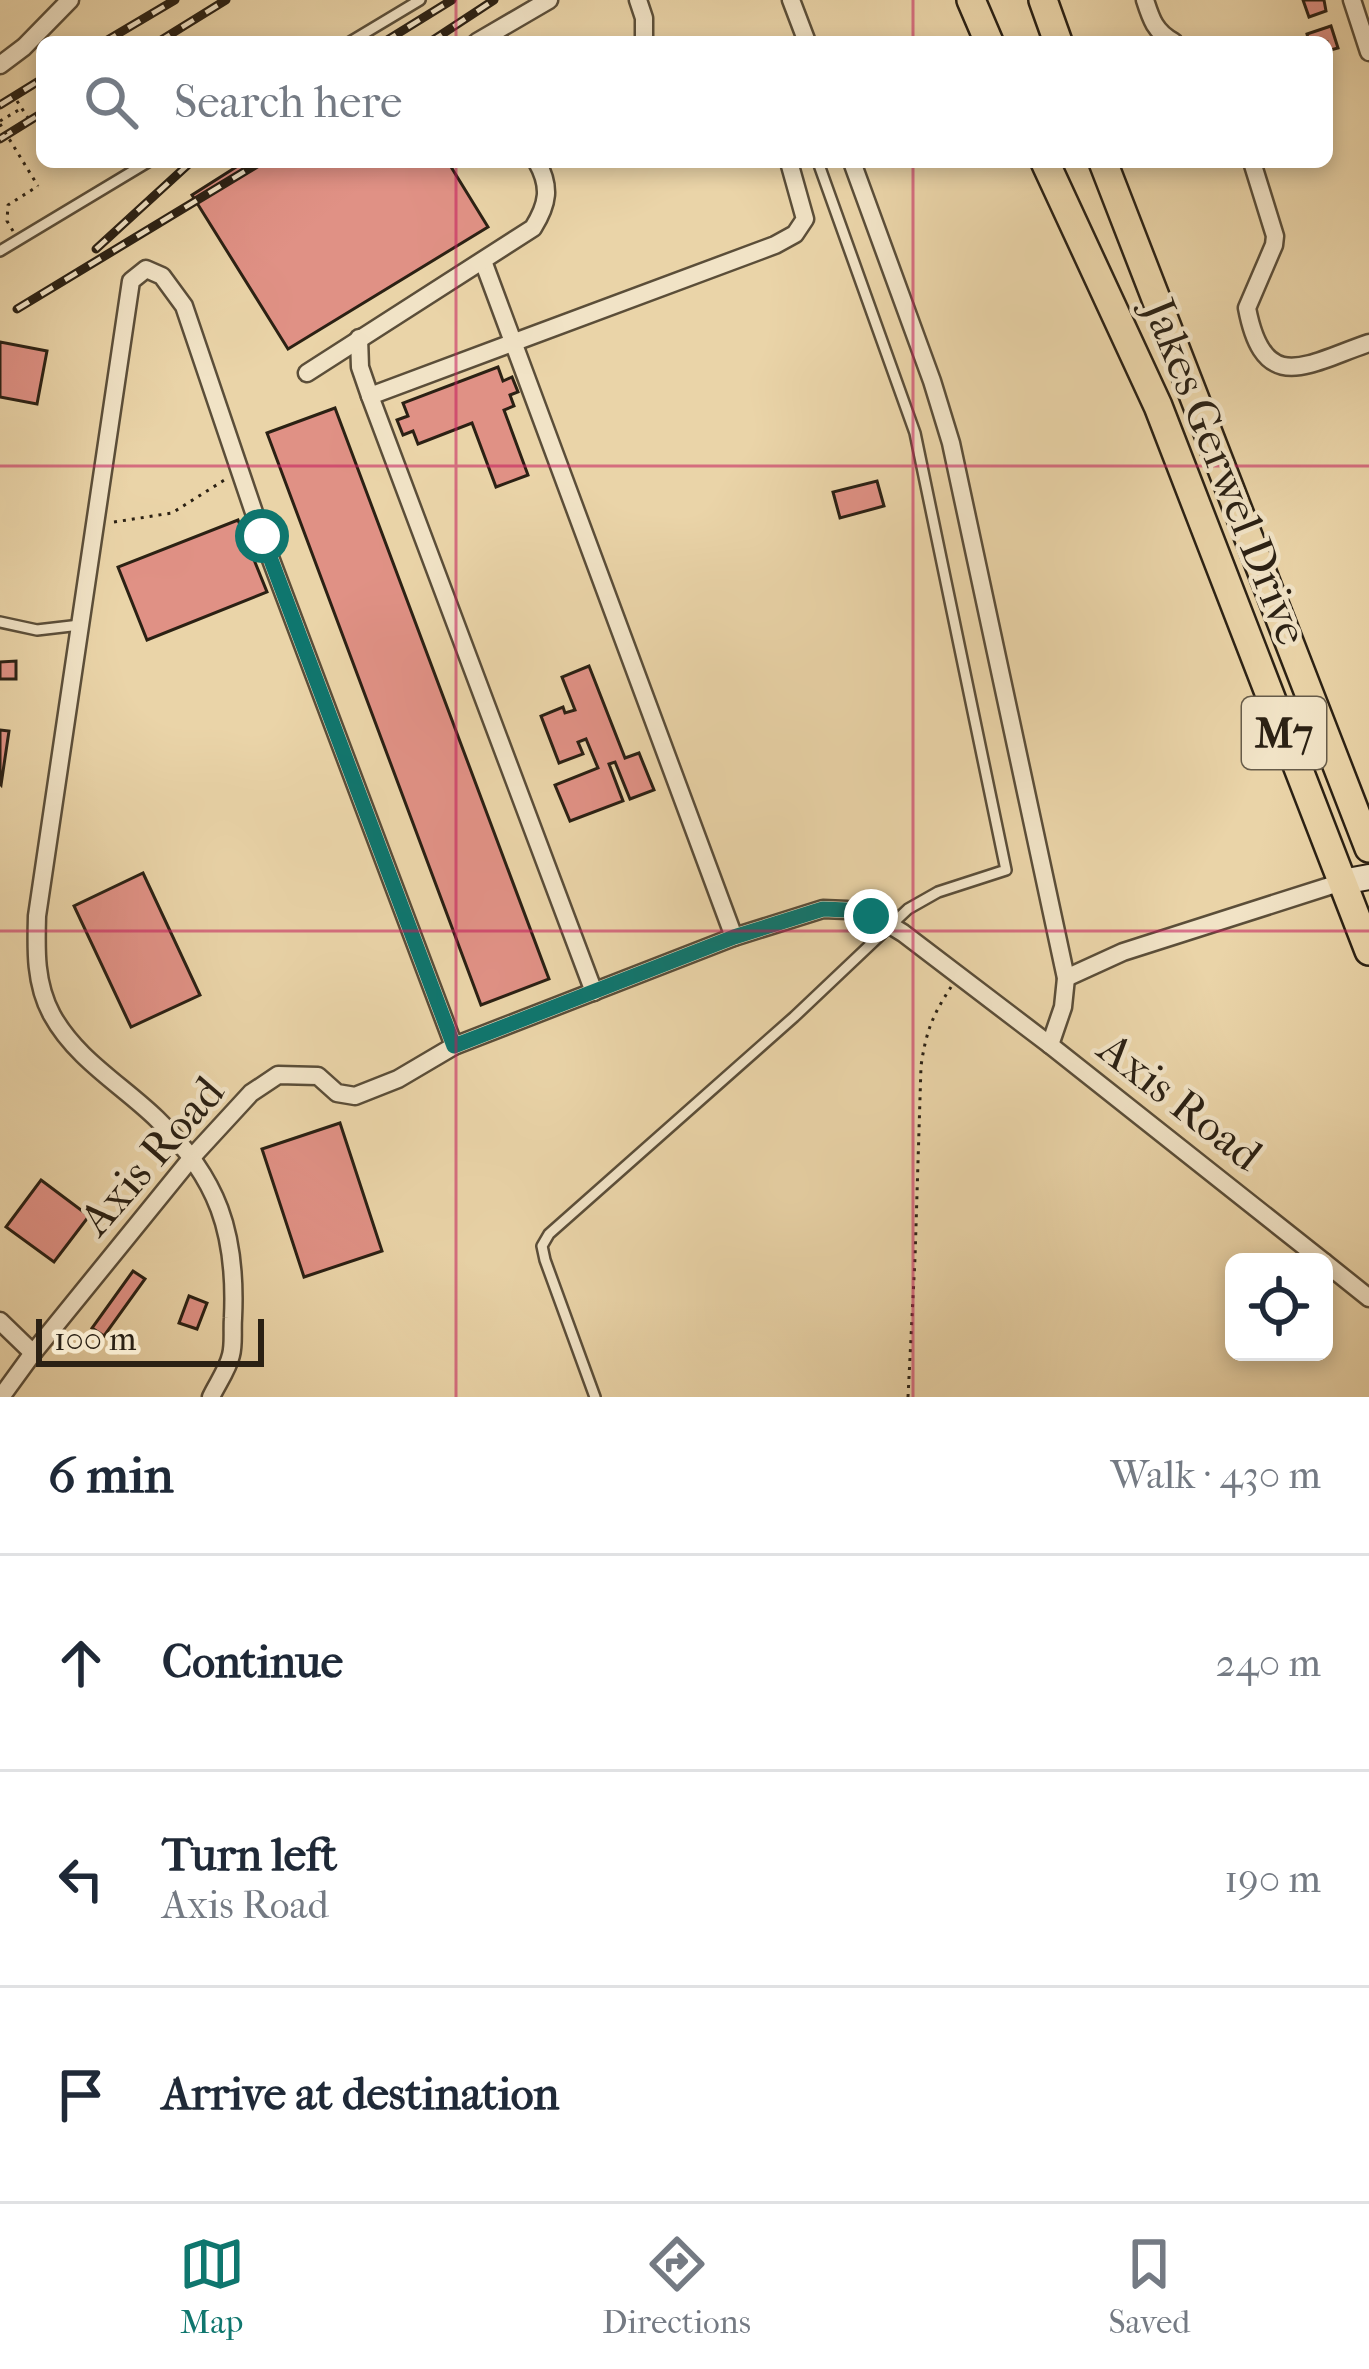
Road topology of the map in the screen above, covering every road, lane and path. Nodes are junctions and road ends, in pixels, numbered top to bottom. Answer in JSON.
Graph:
{"nodes":[{"id":1,"x":70,"y":0,"type":"edge"},
{"id":2,"x":420,"y":0,"type":"edge"},
{"id":3,"x":549,"y":0,"type":"edge"},
{"id":4,"x":638,"y":0,"type":"edge"},
{"id":5,"x":791,"y":0,"type":"edge"},
{"id":6,"x":971,"y":0,"type":"edge"},
{"id":7,"x":1043,"y":0,"type":"edge"},
{"id":8,"x":1144,"y":0,"type":"edge"},
{"id":9,"x":1352,"y":0,"type":"edge"},
{"id":10,"x":360,"y":36,"type":"edge"},
{"id":11,"x":487,"y":36,"type":"edge"},
{"id":12,"x":644,"y":36,"type":"edge"},
{"id":13,"x":805,"y":36,"type":"edge"},
{"id":14,"x":986,"y":36,"type":"edge"},
{"id":15,"x":1056,"y":36,"type":"edge"},
{"id":16,"x":1165,"y":36,"type":"edge"},
{"id":17,"x":1369,"y":52,"type":"edge"},
{"id":18,"x":0,"y":65,"type":"edge"},
{"id":19,"x":17,"y":101,"type":"dead end"},
{"id":20,"x":22,"y":108,"type":"junction"},
{"id":21,"x":28,"y":118,"type":"dead end"},
{"id":22,"x":0,"y":123,"type":"edge"},
{"id":23,"x":138,"y":168,"type":"edge"},
{"id":24,"x":540,"y":168,"type":"edge"},
{"id":25,"x":791,"y":168,"type":"edge"},
{"id":26,"x":820,"y":168,"type":"edge"},
{"id":27,"x":854,"y":168,"type":"edge"},
{"id":28,"x":1048,"y":168,"type":"edge"},
{"id":29,"x":1105,"y":168,"type":"edge"},
{"id":30,"x":1254,"y":168,"type":"edge"},
{"id":31,"x":18,"y":240,"type":"junction"},
{"id":32,"x":0,"y":251,"type":"edge"},
{"id":33,"x":483,"y":262,"type":"junction"},
{"id":34,"x":359,"y":338,"type":"junction"},
{"id":35,"x":514,"y":341,"type":"junction"},
{"id":36,"x":1369,"y":343,"type":"edge"},
{"id":37,"x":307,"y":373,"type":"dead end"},
{"id":38,"x":370,"y":396,"type":"junction"},
{"id":39,"x":240,"y":471,"type":"junction"},
{"id":40,"x":94,"y":526,"type":"junction"},
{"id":41,"x":0,"y":622,"type":"edge"},
{"id":42,"x":80,"y":626,"type":"junction"},
{"id":43,"x":1369,"y":850,"type":"edge"},
{"id":44,"x":1344,"y":880,"type":"edge"},
{"id":45,"x":890,"y":925,"type":"junction"},
{"id":46,"x":734,"y":937,"type":"junction"},
{"id":47,"x":1369,"y":951,"type":"edge"},
{"id":48,"x":959,"y":976,"type":"junction"},
{"id":49,"x":1066,"y":978,"type":"junction"},
{"id":50,"x":594,"y":992,"type":"junction"},
{"id":51,"x":1050,"y":1045,"type":"junction"},
{"id":52,"x":454,"y":1046,"type":"junction"},
{"id":53,"x":193,"y":1156,"type":"junction"},
{"id":54,"x":1313,"y":1253,"type":"edge"},
{"id":55,"x":1333,"y":1269,"type":"edge"},
{"id":56,"x":1369,"y":1298,"type":"edge"},
{"id":57,"x":0,"y":1321,"type":"edge"},
{"id":58,"x":33,"y":1353,"type":"junction"},
{"id":59,"x":2,"y":1397,"type":"edge"},
{"id":60,"x":211,"y":1397,"type":"edge"},
{"id":61,"x":595,"y":1397,"type":"edge"},
{"id":62,"x":908,"y":1397,"type":"edge"}],
"edges":[{"from":1,"to":18,"type":"street"},
{"from":2,"to":10,"type":"lane"},
{"from":3,"to":11,"type":"street"},
{"from":4,"to":12,"type":"street"},
{"from":5,"to":13,"type":"street"},
{"from":6,"to":14,"type":"highway"},
{"from":7,"to":15,"type":"highway"},
{"from":8,"to":16,"type":"street"},
{"from":9,"to":17,"type":"street"},
{"from":19,"to":20,"type":"path"},
{"from":20,"to":21,"type":"path"},
{"from":20,"to":22,"type":"path"},
{"from":22,"to":31,"type":"path","bridge":true},
{"from":23,"to":31,"type":"lane"},
{"from":24,"to":33,"type":"street"},
{"from":25,"to":35,"type":"street"},
{"from":26,"to":45,"type":"lane"},
{"from":27,"to":49,"type":"street"},
{"from":28,"to":44,"type":"highway","name":"Jakes Gerwel Drive","number":"M7"},
{"from":29,"to":43,"type":"highway","name":"Jakes Gerwel Drive","number":"M7"},
{"from":30,"to":36,"type":"street"},
{"from":31,"to":32,"type":"lane"},
{"from":33,"to":34,"type":"street"},
{"from":33,"to":35,"type":"street"},
{"from":34,"to":37,"type":"street"},
{"from":34,"to":38,"type":"street"},
{"from":35,"to":38,"type":"street"},
{"from":35,"to":46,"type":"street"},
{"from":38,"to":50,"type":"street"},
{"from":39,"to":40,"type":"path"},
{"from":39,"to":40,"type":"street"},
{"from":39,"to":52,"type":"street"},
{"from":40,"to":42,"type":"street"},
{"from":41,"to":42,"type":"lane"},
{"from":42,"to":53,"type":"street"},
{"from":43,"to":44,"type":"main road"},
{"from":44,"to":47,"type":"highway","name":"Jakes Gerwel Drive","number":"M7"},
{"from":44,"to":49,"type":"street"},
{"from":45,"to":46,"type":"street","name":"Axis Road"},
{"from":45,"to":48,"type":"street","name":"Axis Road"},
{"from":45,"to":61,"type":"lane"},
{"from":46,"to":50,"type":"street","name":"Axis Road"},
{"from":48,"to":51,"type":"street","name":"Axis Road"},
{"from":48,"to":62,"type":"path"},
{"from":49,"to":51,"type":"street"},
{"from":50,"to":52,"type":"street","name":"Axis Road"},
{"from":51,"to":54,"type":"street","name":"Axis Road"},
{"from":52,"to":53,"type":"street","name":"Axis Road"},
{"from":53,"to":58,"type":"street","name":"Axis Road"},
{"from":53,"to":60,"type":"street"},
{"from":55,"to":56,"type":"street","name":"Axis Road"},
{"from":57,"to":58,"type":"street"},
{"from":58,"to":59,"type":"street","name":"Axis Road"}]}
